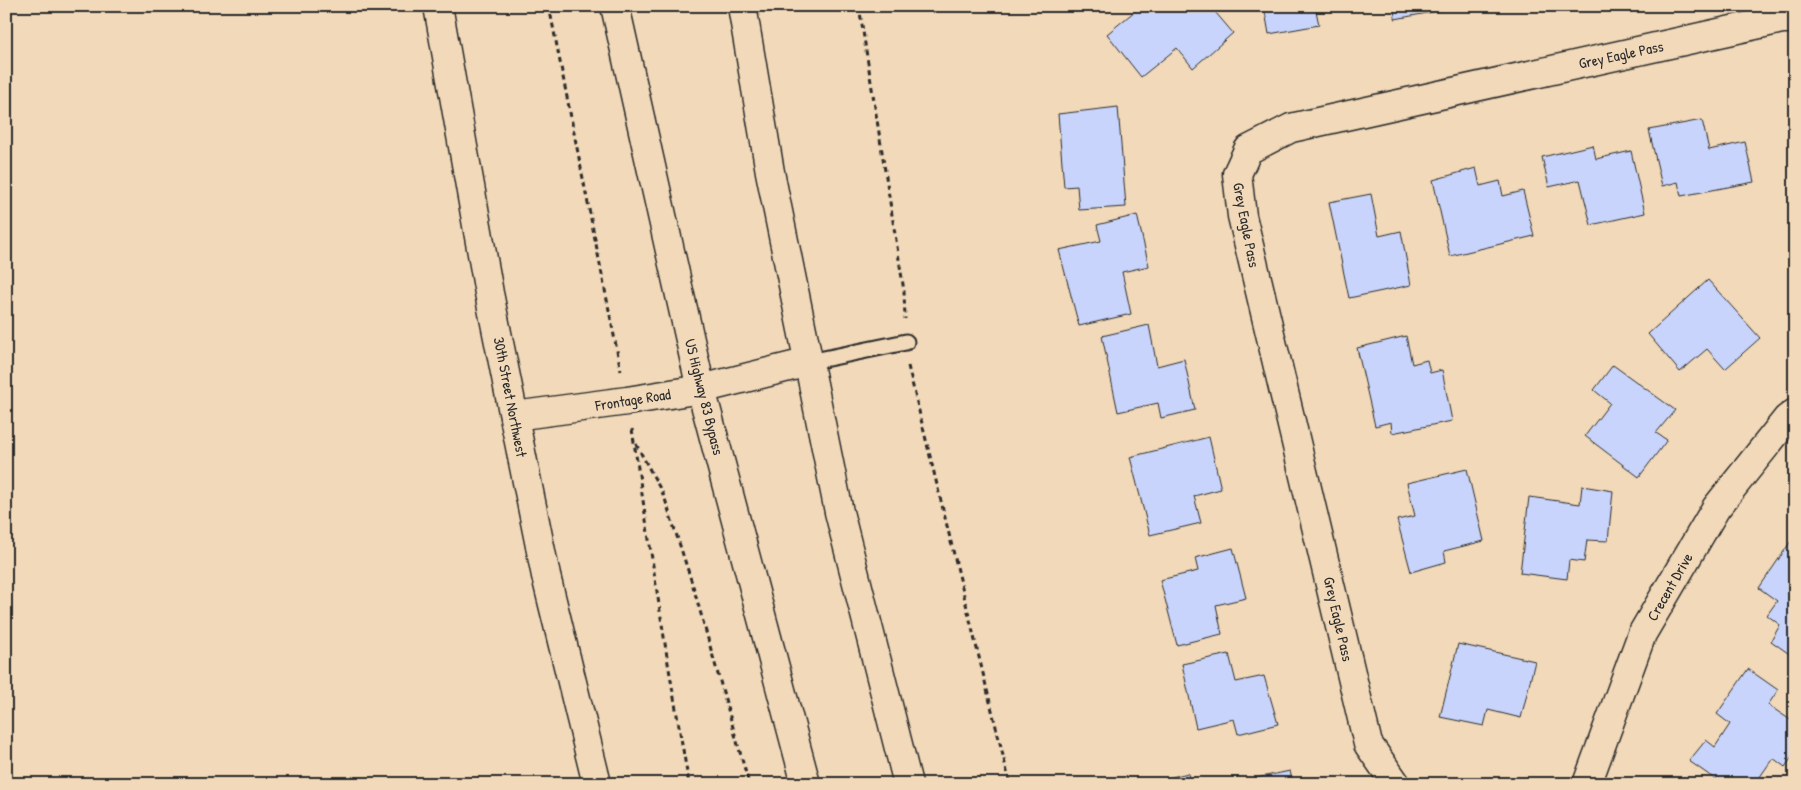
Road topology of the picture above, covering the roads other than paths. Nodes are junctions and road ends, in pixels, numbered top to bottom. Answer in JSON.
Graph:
{"nodes":[{"id":1,"x":438,"y":6,"type":"edge"},
{"id":2,"x":615,"y":6,"type":"edge"},
{"id":3,"x":742,"y":6,"type":"edge"},
{"id":4,"x":1795,"y":19,"type":"edge"},
{"id":5,"x":906,"y":342,"type":"road end"},
{"id":6,"x":809,"y":362,"type":"junction"},
{"id":7,"x":700,"y":389,"type":"junction"},
{"id":8,"x":1795,"y":413,"type":"edge"},
{"id":9,"x":514,"y":416,"type":"junction"},
{"id":10,"x":597,"y":784,"type":"edge"},
{"id":11,"x":806,"y":784,"type":"edge"},
{"id":12,"x":908,"y":784,"type":"edge"},
{"id":13,"x":1396,"y":784,"type":"edge"},
{"id":14,"x":1587,"y":784,"type":"edge"}],
"edges":[{"from":1,"to":9,"type":"main road","name":"30th Street Northwest"},
{"from":2,"to":7,"type":"main road","name":"US Highway 83 Bypass"},
{"from":3,"to":6,"type":"main road"},
{"from":4,"to":13,"type":"main road","name":"Grey Eagle Pass"},
{"from":5,"to":6,"type":"lane"},
{"from":6,"to":7,"type":"main road","name":"Frontage Road"},
{"from":6,"to":12,"type":"main road"},
{"from":7,"to":9,"type":"main road","name":"Frontage Road"},
{"from":7,"to":11,"type":"main road","name":"US Highway 83 Bypass"},
{"from":8,"to":14,"type":"main road","name":"Crecent Drive"},
{"from":9,"to":10,"type":"main road","name":"30th Street Northwest"}]}
